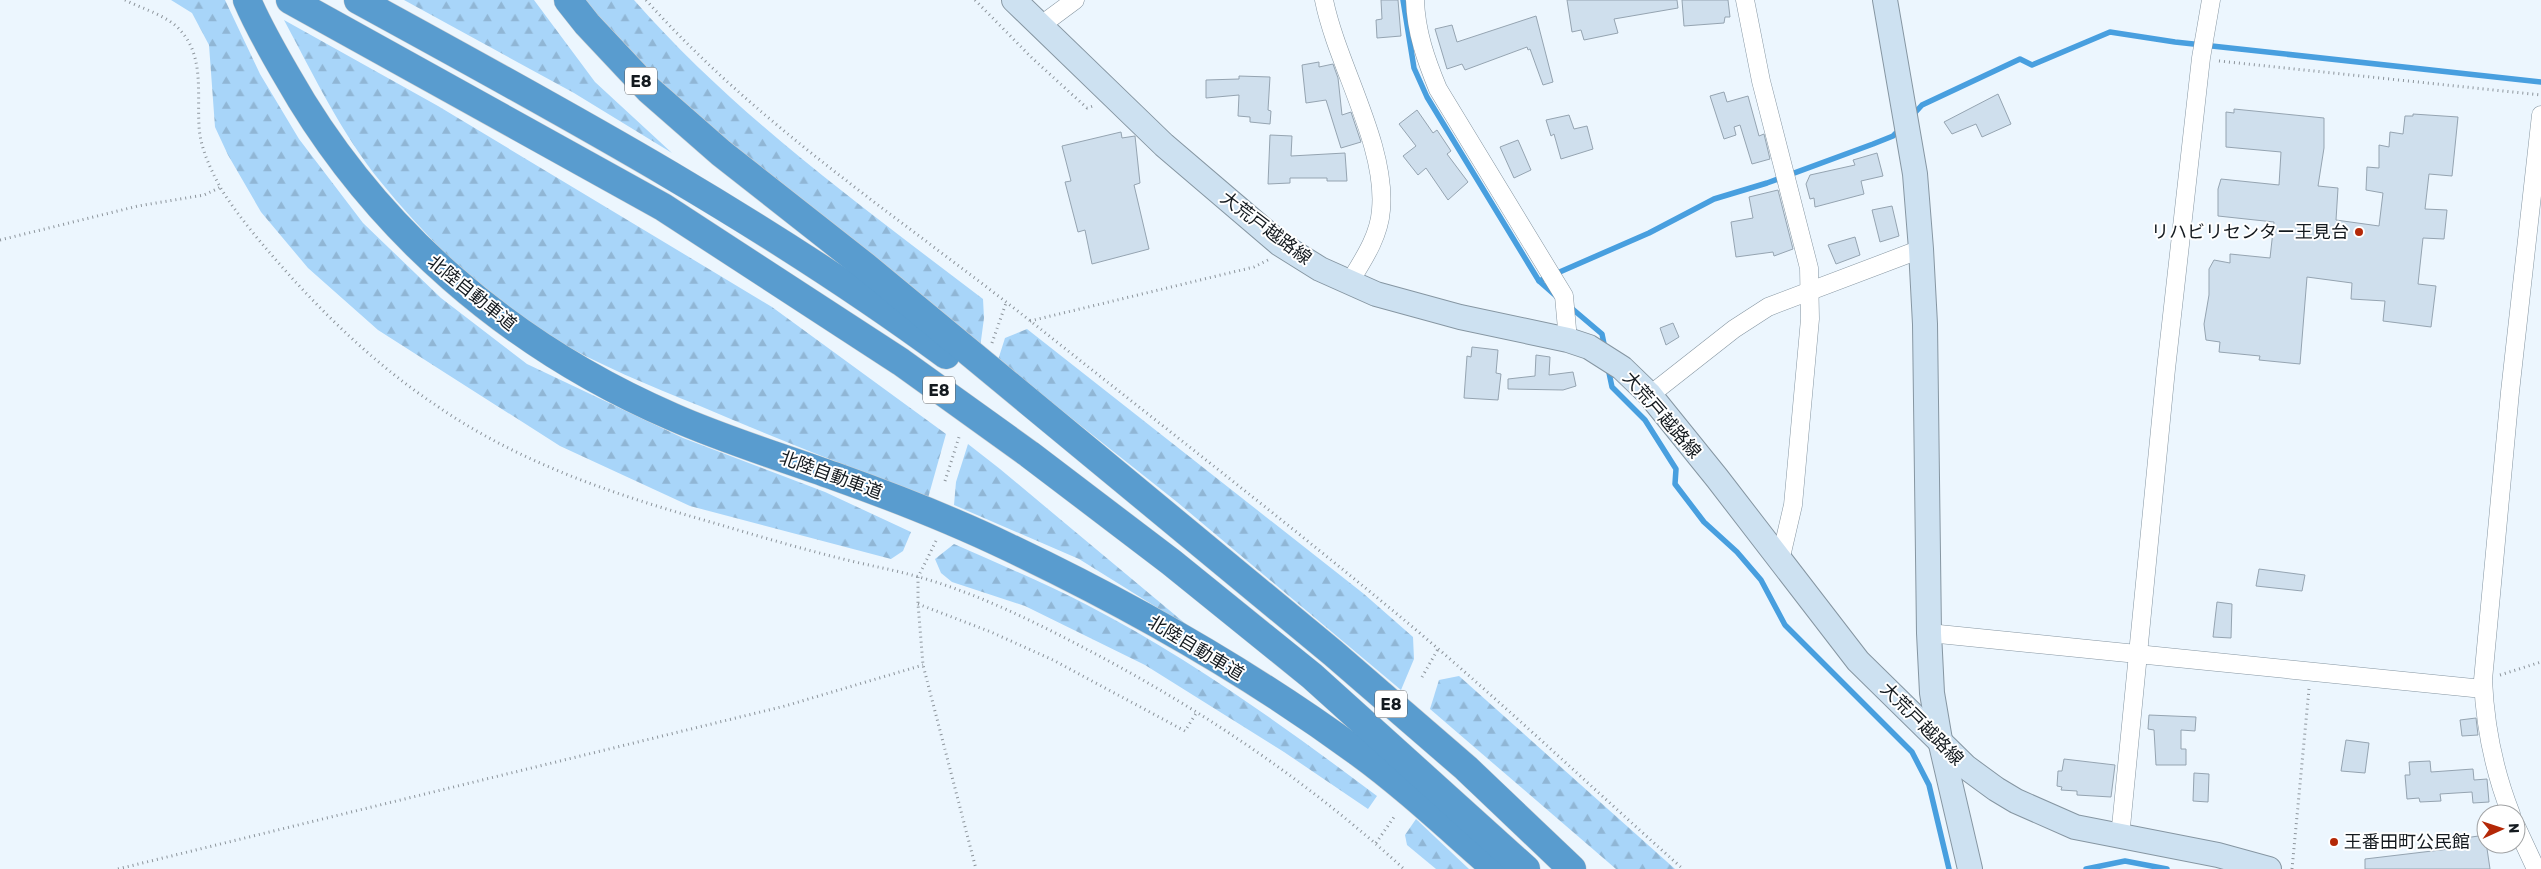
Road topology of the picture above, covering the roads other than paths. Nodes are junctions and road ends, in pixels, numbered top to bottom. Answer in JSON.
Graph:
{"nodes":[{"id":1,"x":247,"y":0,"type":"edge"},
{"id":2,"x":290,"y":0,"type":"edge"},
{"id":3,"x":358,"y":0,"type":"edge"},
{"id":4,"x":568,"y":0,"type":"edge"},
{"id":5,"x":1014,"y":0,"type":"edge"},
{"id":6,"x":1075,"y":0,"type":"edge"},
{"id":7,"x":1324,"y":0,"type":"edge"},
{"id":8,"x":1415,"y":0,"type":"edge"},
{"id":9,"x":1744,"y":0,"type":"edge"},
{"id":10,"x":1885,"y":0,"type":"edge"},
{"id":11,"x":2211,"y":0,"type":"edge"},
{"id":12,"x":1040,"y":26,"type":"junction"},
{"id":13,"x":2541,"y":115,"type":"edge"},
{"id":14,"x":1921,"y":249,"type":"junction"},
{"id":15,"x":1349,"y":282,"type":"junction"},
{"id":16,"x":1808,"y":290,"type":"junction"},
{"id":17,"x":1568,"y":340,"type":"junction"},
{"id":18,"x":1650,"y":395,"type":"junction"},
{"id":19,"x":1203,"y":547,"type":"junction"},
{"id":20,"x":1780,"y":561,"type":"junction"},
{"id":21,"x":1929,"y":633,"type":"junction"},
{"id":22,"x":2138,"y":652,"type":"junction"},
{"id":23,"x":2483,"y":684,"type":"junction"},
{"id":24,"x":1940,"y":740,"type":"junction"},
{"id":25,"x":2508,"y":804,"type":"edge"},
{"id":26,"x":2120,"y":837,"type":"junction"},
{"id":27,"x":2526,"y":848,"type":"edge"},
{"id":28,"x":1496,"y":869,"type":"edge"},
{"id":29,"x":1526,"y":869,"type":"edge"},
{"id":30,"x":1572,"y":869,"type":"edge"},
{"id":31,"x":1970,"y":869,"type":"edge"},
{"id":32,"x":2269,"y":869,"type":"edge"},
{"id":33,"x":2536,"y":869,"type":"edge"}],
"edges":[{"from":1,"to":28,"type":"highway","name":"北陸自動車道"},
{"from":2,"to":29,"type":"highway","number":"E8"},
{"from":3,"to":19,"type":"highway","number":"E8"},
{"from":4,"to":19,"type":"highway","number":"E8"},
{"from":5,"to":12,"type":"main road","name":"大荒戸越路線"},
{"from":6,"to":12,"type":"street"},
{"from":7,"to":15,"type":"street"},
{"from":8,"to":17,"type":"street"},
{"from":9,"to":16,"type":"street"},
{"from":10,"to":14,"type":"main road"},
{"from":11,"to":22,"type":"street"},
{"from":12,"to":15,"type":"main road","name":"大荒戸越路線"},
{"from":13,"to":23,"type":"street"},
{"from":14,"to":16,"type":"street"},
{"from":14,"to":21,"type":"main road"},
{"from":15,"to":17,"type":"main road","name":"大荒戸越路線"},
{"from":16,"to":18,"type":"street"},
{"from":16,"to":20,"type":"street"},
{"from":17,"to":18,"type":"main road","name":"大荒戸越路線"},
{"from":18,"to":20,"type":"main road","name":"大荒戸越路線"},
{"from":19,"to":30,"type":"highway","number":"E8"},
{"from":20,"to":24,"type":"main road","name":"大荒戸越路線"},
{"from":21,"to":22,"type":"street"},
{"from":21,"to":24,"type":"main road"},
{"from":22,"to":23,"type":"street"},
{"from":22,"to":26,"type":"street"},
{"from":23,"to":25,"type":"street"},
{"from":24,"to":26,"type":"main road","name":"大荒戸越路線"},
{"from":24,"to":31,"type":"main road"},
{"from":26,"to":32,"type":"main road","name":"大荒戸越路線"},
{"from":27,"to":33,"type":"street"}]}
